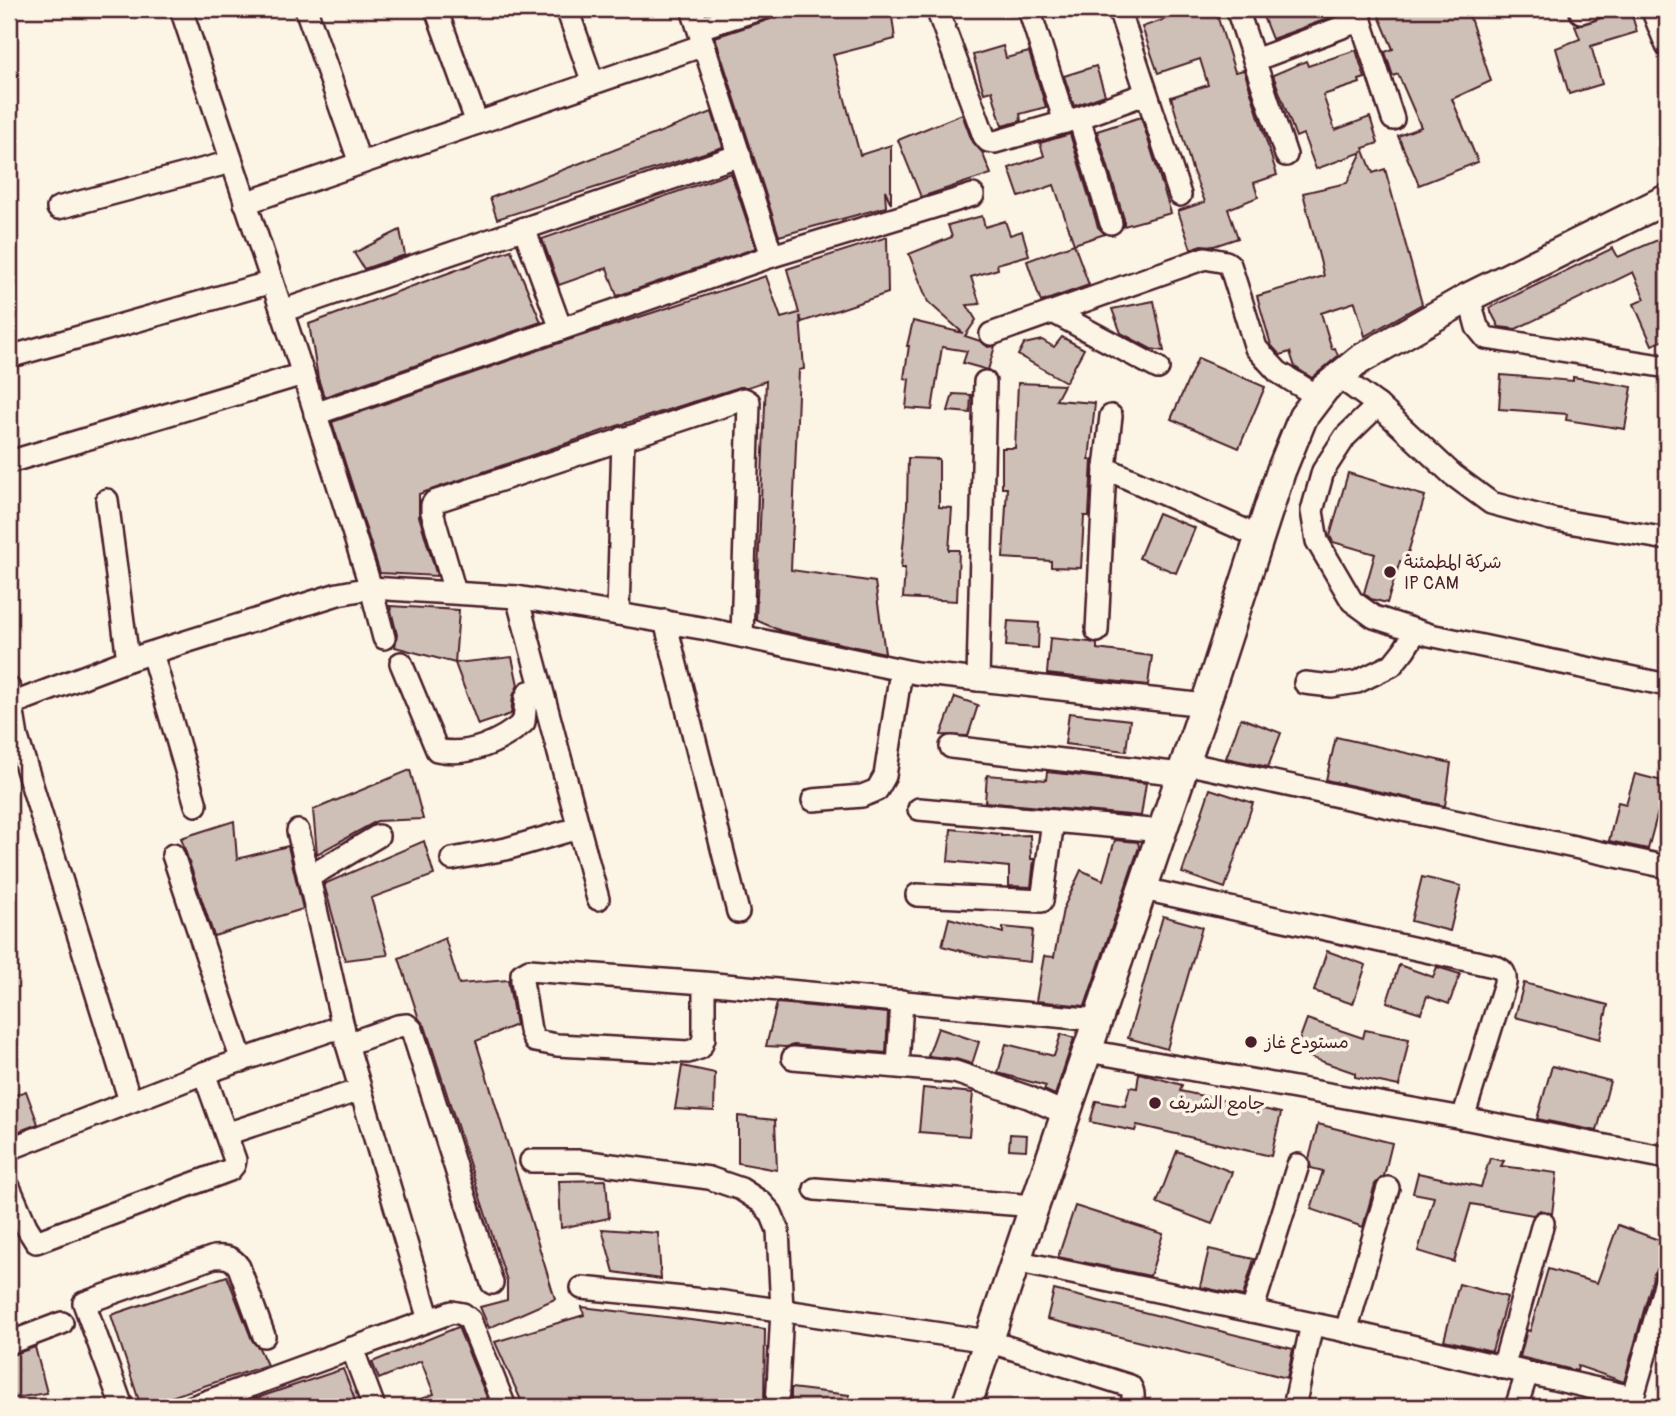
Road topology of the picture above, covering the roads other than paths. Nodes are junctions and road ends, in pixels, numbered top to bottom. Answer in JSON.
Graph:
{"nodes":[{"id":1,"x":181,"y":9,"type":"edge"},
{"id":2,"x":306,"y":9,"type":"edge"},
{"id":3,"x":436,"y":9,"type":"edge"},
{"id":4,"x":567,"y":9,"type":"edge"},
{"id":5,"x":760,"y":9,"type":"edge"},
{"id":6,"x":937,"y":9,"type":"edge"},
{"id":7,"x":1029,"y":9,"type":"edge"},
{"id":8,"x":1119,"y":9,"type":"edge"},
{"id":9,"x":1237,"y":9,"type":"edge"},
{"id":10,"x":1652,"y":9,"type":"edge"},
{"id":11,"x":1359,"y":14,"type":"edge"},
{"id":12,"x":699,"y":27,"type":"edge"},
{"id":13,"x":1667,"y":46,"type":"edge"},
{"id":14,"x":1255,"y":60,"type":"junction"},
{"id":15,"x":593,"y":83,"type":"junction"},
{"id":16,"x":1146,"y":94,"type":"junction"},
{"id":17,"x":1394,"y":119,"type":"dead end"},
{"id":18,"x":1072,"y":120,"type":"junction"},
{"id":19,"x":477,"y":123,"type":"junction"},
{"id":20,"x":740,"y":155,"type":"junction"},
{"id":21,"x":1286,"y":155,"type":"dead end"},
{"id":22,"x":232,"y":162,"type":"junction"},
{"id":23,"x":360,"y":163,"type":"junction"},
{"id":24,"x":974,"y":194,"type":"dead end"},
{"id":25,"x":1180,"y":195,"type":"dead end"},
{"id":26,"x":1667,"y":199,"type":"edge"},
{"id":27,"x":245,"y":203,"type":"junction"},
{"id":28,"x":58,"y":208,"type":"dead end"},
{"id":29,"x":1111,"y":223,"type":"dead end"},
{"id":30,"x":524,"y":228,"type":"junction"},
{"id":31,"x":772,"y":256,"type":"junction"},
{"id":32,"x":272,"y":282,"type":"junction"},
{"id":33,"x":1469,"y":297,"type":"junction"},
{"id":34,"x":282,"y":311,"type":"junction"},
{"id":35,"x":1053,"y":312,"type":"junction"},
{"id":36,"x":561,"y":329,"type":"junction"},
{"id":37,"x":991,"y":334,"type":"dead end"},
{"id":38,"x":9,"y":357,"type":"edge"},
{"id":39,"x":1667,"y":367,"type":"edge"},
{"id":40,"x":1158,"y":368,"type":"dead end"},
{"id":41,"x":303,"y":374,"type":"junction"},
{"id":42,"x":1338,"y":376,"type":"junction"},
{"id":43,"x":985,"y":382,"type":"dead end"},
{"id":44,"x":1317,"y":396,"type":"junction"},
{"id":45,"x":1378,"y":405,"type":"junction"},
{"id":46,"x":315,"y":414,"type":"junction"},
{"id":47,"x":1111,"y":416,"type":"dead end"},
{"id":48,"x":623,"y":438,"type":"junction"},
{"id":49,"x":9,"y":462,"type":"edge"},
{"id":50,"x":1105,"y":468,"type":"junction"},
{"id":51,"x":107,"y":500,"type":"dead end"},
{"id":52,"x":1260,"y":537,"type":"junction"},
{"id":53,"x":1667,"y":539,"type":"edge"},
{"id":54,"x":371,"y":589,"type":"junction"},
{"id":55,"x":455,"y":592,"type":"junction"},
{"id":56,"x":517,"y":597,"type":"junction"},
{"id":57,"x":618,"y":614,"type":"junction"},
{"id":58,"x":665,"y":621,"type":"junction"},
{"id":59,"x":1097,"y":631,"type":"dead end"},
{"id":60,"x":1416,"y":631,"type":"junction"},
{"id":61,"x":742,"y":636,"type":"junction"},
{"id":62,"x":384,"y":638,"type":"dead end"},
{"id":63,"x":152,"y":653,"type":"junction"},
{"id":64,"x":128,"y":660,"type":"junction"},
{"id":65,"x":401,"y":663,"type":"dead end"},
{"id":66,"x":901,"y":671,"type":"junction"},
{"id":67,"x":978,"y":680,"type":"junction"},
{"id":68,"x":1306,"y":683,"type":"dead end"},
{"id":69,"x":1667,"y":685,"type":"edge"},
{"id":70,"x":541,"y":689,"type":"junction"},
{"id":71,"x":10,"y":699,"type":"edge"},
{"id":72,"x":1205,"y":705,"type":"junction"},
{"id":73,"x":951,"y":747,"type":"dead end"},
{"id":74,"x":1183,"y":769,"type":"junction"},
{"id":75,"x":813,"y":800,"type":"dead end"},
{"id":76,"x":196,"y":806,"type":"dead end"},
{"id":77,"x":919,"y":809,"type":"dead end"},
{"id":78,"x":1053,"y":821,"type":"junction"},
{"id":79,"x":578,"y":828,"type":"junction"},
{"id":80,"x":298,"y":831,"type":"dead end"},
{"id":81,"x":1162,"y":831,"type":"junction"},
{"id":82,"x":378,"y":836,"type":"dead end"},
{"id":83,"x":173,"y":855,"type":"dead end"},
{"id":84,"x":452,"y":859,"type":"dead end"},
{"id":85,"x":1667,"y":867,"type":"edge"},
{"id":86,"x":309,"y":877,"type":"junction"},
{"id":87,"x":1143,"y":889,"type":"junction"},
{"id":88,"x":917,"y":895,"type":"dead end"},
{"id":89,"x":598,"y":899,"type":"dead end"},
{"id":90,"x":738,"y":912,"type":"dead end"},
{"id":91,"x":704,"y":983,"type":"junction"},
{"id":92,"x":902,"y":1001,"type":"junction"},
{"id":93,"x":1098,"y":1020,"type":"junction"},
{"id":94,"x":345,"y":1035,"type":"junction"},
{"id":95,"x":1088,"y":1051,"type":"junction"},
{"id":96,"x":793,"y":1058,"type":"dead end"},
{"id":97,"x":242,"y":1061,"type":"junction"},
{"id":98,"x":898,"y":1066,"type":"junction"},
{"id":99,"x":204,"y":1073,"type":"junction"},
{"id":100,"x":360,"y":1090,"type":"junction"},
{"id":101,"x":130,"y":1101,"type":"junction"},
{"id":102,"x":1066,"y":1114,"type":"junction"},
{"id":103,"x":1463,"y":1118,"type":"junction"},
{"id":104,"x":226,"y":1134,"type":"junction"},
{"id":105,"x":9,"y":1149,"type":"edge"},
{"id":106,"x":1667,"y":1158,"type":"edge"},
{"id":107,"x":531,"y":1161,"type":"dead end"},
{"id":108,"x":1298,"y":1165,"type":"dead end"},
{"id":109,"x":9,"y":1187,"type":"edge"},
{"id":110,"x":1388,"y":1188,"type":"dead end"},
{"id":111,"x":815,"y":1189,"type":"dead end"},
{"id":112,"x":1035,"y":1206,"type":"junction"},
{"id":113,"x":1543,"y":1223,"type":"dead end"},
{"id":114,"x":1015,"y":1261,"type":"junction"},
{"id":115,"x":1667,"y":1278,"type":"edge"},
{"id":116,"x":492,"y":1283,"type":"dead end"},
{"id":117,"x":582,"y":1288,"type":"dead end"},
{"id":118,"x":782,"y":1310,"type":"junction"},
{"id":119,"x":1252,"y":1311,"type":"junction"},
{"id":120,"x":429,"y":1320,"type":"junction"},
{"id":121,"x":62,"y":1323,"type":"dead end"},
{"id":122,"x":1312,"y":1324,"type":"junction"},
{"id":123,"x":1346,"y":1331,"type":"junction"},
{"id":124,"x":264,"y":1336,"type":"dead end"},
{"id":125,"x":988,"y":1341,"type":"junction"},
{"id":126,"x":9,"y":1343,"type":"edge"},
{"id":127,"x":352,"y":1348,"type":"junction"},
{"id":128,"x":1503,"y":1368,"type":"junction"},
{"id":129,"x":1527,"y":1374,"type":"junction"},
{"id":130,"x":1631,"y":1402,"type":"edge"},
{"id":131,"x":118,"y":1407,"type":"edge"},
{"id":132,"x":195,"y":1407,"type":"edge"},
{"id":133,"x":374,"y":1407,"type":"edge"},
{"id":134,"x":505,"y":1407,"type":"edge"},
{"id":135,"x":777,"y":1407,"type":"edge"},
{"id":136,"x":966,"y":1407,"type":"edge"},
{"id":137,"x":1131,"y":1407,"type":"edge"},
{"id":138,"x":1294,"y":1407,"type":"edge"},
{"id":139,"x":1516,"y":1407,"type":"edge"}],
"edges":[{"from":1,"to":22,"type":"street"},
{"from":2,"to":23,"type":"street"},
{"from":3,"to":19,"type":"street"},
{"from":4,"to":15,"type":"street"},
{"from":5,"to":12,"type":"street"},
{"from":6,"to":18,"type":"street"},
{"from":7,"to":18,"type":"street"},
{"from":8,"to":16,"type":"street"},
{"from":9,"to":14,"type":"street"},
{"from":10,"to":13,"type":"street"},
{"from":11,"to":14,"type":"street"},
{"from":11,"to":17,"type":"street"},
{"from":12,"to":15,"type":"street"},
{"from":12,"to":20,"type":"street"},
{"from":14,"to":21,"type":"street"},
{"from":15,"to":19,"type":"street"},
{"from":16,"to":18,"type":"street"},
{"from":16,"to":25,"type":"street"},
{"from":18,"to":29,"type":"street"},
{"from":19,"to":23,"type":"street"},
{"from":20,"to":30,"type":"street"},
{"from":20,"to":31,"type":"street"},
{"from":22,"to":27,"type":"street"},
{"from":22,"to":28,"type":"street"},
{"from":23,"to":27,"type":"street"},
{"from":24,"to":31,"type":"street"},
{"from":26,"to":33,"type":"main road"},
{"from":27,"to":32,"type":"street"},
{"from":30,"to":34,"type":"street"},
{"from":30,"to":36,"type":"street"},
{"from":31,"to":36,"type":"street"},
{"from":32,"to":34,"type":"street"},
{"from":32,"to":38,"type":"street"},
{"from":33,"to":39,"type":"street"},
{"from":33,"to":42,"type":"main road"},
{"from":34,"to":41,"type":"street"},
{"from":35,"to":37,"type":"street"},
{"from":35,"to":40,"type":"street"},
{"from":35,"to":44,"type":"street"},
{"from":36,"to":46,"type":"street"},
{"from":41,"to":46,"type":"street"},
{"from":41,"to":49,"type":"street"},
{"from":42,"to":44,"type":"main road"},
{"from":42,"to":45,"type":"street"},
{"from":43,"to":67,"type":"street"},
{"from":44,"to":52,"type":"main road"},
{"from":45,"to":53,"type":"street"},
{"from":45,"to":60,"type":"street"},
{"from":46,"to":54,"type":"street"},
{"from":47,"to":50,"type":"street"},
{"from":48,"to":55,"type":"street"},
{"from":48,"to":57,"type":"street"},
{"from":48,"to":61,"type":"street"},
{"from":50,"to":52,"type":"street"},
{"from":50,"to":59,"type":"street"},
{"from":51,"to":64,"type":"street"},
{"from":52,"to":72,"type":"main road"},
{"from":54,"to":55,"type":"street"},
{"from":54,"to":62,"type":"street"},
{"from":54,"to":63,"type":"street"},
{"from":55,"to":56,"type":"street"},
{"from":56,"to":57,"type":"street"},
{"from":56,"to":70,"type":"street"},
{"from":57,"to":58,"type":"street"},
{"from":58,"to":61,"type":"street"},
{"from":58,"to":90,"type":"street"},
{"from":60,"to":68,"type":"street"},
{"from":60,"to":69,"type":"street"},
{"from":61,"to":66,"type":"street"},
{"from":63,"to":64,"type":"street"},
{"from":63,"to":76,"type":"street"},
{"from":64,"to":71,"type":"street"},
{"from":65,"to":70,"type":"street"},
{"from":66,"to":67,"type":"street"},
{"from":66,"to":75,"type":"street"},
{"from":67,"to":72,"type":"street"},
{"from":70,"to":79,"type":"street"},
{"from":71,"to":101,"type":"street"},
{"from":72,"to":74,"type":"main road"},
{"from":73,"to":74,"type":"street"},
{"from":74,"to":81,"type":"main road"},
{"from":74,"to":85,"type":"street"},
{"from":77,"to":78,"type":"street"},
{"from":78,"to":81,"type":"street"},
{"from":78,"to":88,"type":"street"},
{"from":79,"to":84,"type":"street"},
{"from":79,"to":89,"type":"street"},
{"from":80,"to":86,"type":"street"},
{"from":81,"to":87,"type":"main road"},
{"from":82,"to":86,"type":"street"},
{"from":83,"to":97,"type":"street"},
{"from":86,"to":94,"type":"street"},
{"from":87,"to":93,"type":"main road"},
{"from":87,"to":103,"type":"street"},
{"from":91,"to":91,"type":"street"},
{"from":91,"to":92,"type":"street"},
{"from":92,"to":93,"type":"street"},
{"from":92,"to":98,"type":"street"},
{"from":93,"to":95,"type":"main road"},
{"from":94,"to":97,"type":"street"},
{"from":94,"to":100,"type":"street"},
{"from":94,"to":116,"type":"street"},
{"from":95,"to":102,"type":"main road"},
{"from":95,"to":103,"type":"street"},
{"from":96,"to":98,"type":"street"},
{"from":97,"to":99,"type":"street"},
{"from":98,"to":102,"type":"street"},
{"from":99,"to":101,"type":"street"},
{"from":99,"to":104,"type":"street"},
{"from":100,"to":104,"type":"street"},
{"from":100,"to":120,"type":"street"},
{"from":101,"to":105,"type":"street"},
{"from":102,"to":112,"type":"main road"},
{"from":103,"to":106,"type":"street"},
{"from":104,"to":109,"type":"street"},
{"from":107,"to":118,"type":"street"},
{"from":108,"to":119,"type":"street"},
{"from":110,"to":123,"type":"street"},
{"from":111,"to":112,"type":"street"},
{"from":112,"to":114,"type":"main road"},
{"from":113,"to":128,"type":"street"},
{"from":114,"to":119,"type":"street"},
{"from":114,"to":125,"type":"main road"},
{"from":115,"to":130,"type":"street"},
{"from":117,"to":118,"type":"street"},
{"from":118,"to":125,"type":"street"},
{"from":118,"to":135,"type":"street"},
{"from":119,"to":122,"type":"street"},
{"from":120,"to":127,"type":"street"},
{"from":120,"to":134,"type":"street"},
{"from":121,"to":126,"type":"street"},
{"from":122,"to":123,"type":"street"},
{"from":122,"to":138,"type":"street"},
{"from":123,"to":128,"type":"street"},
{"from":124,"to":131,"type":"street"},
{"from":125,"to":136,"type":"main road"},
{"from":125,"to":137,"type":"street"},
{"from":127,"to":132,"type":"street"},
{"from":127,"to":133,"type":"street"},
{"from":128,"to":129,"type":"street"},
{"from":129,"to":130,"type":"street"},
{"from":129,"to":139,"type":"street"}]}
